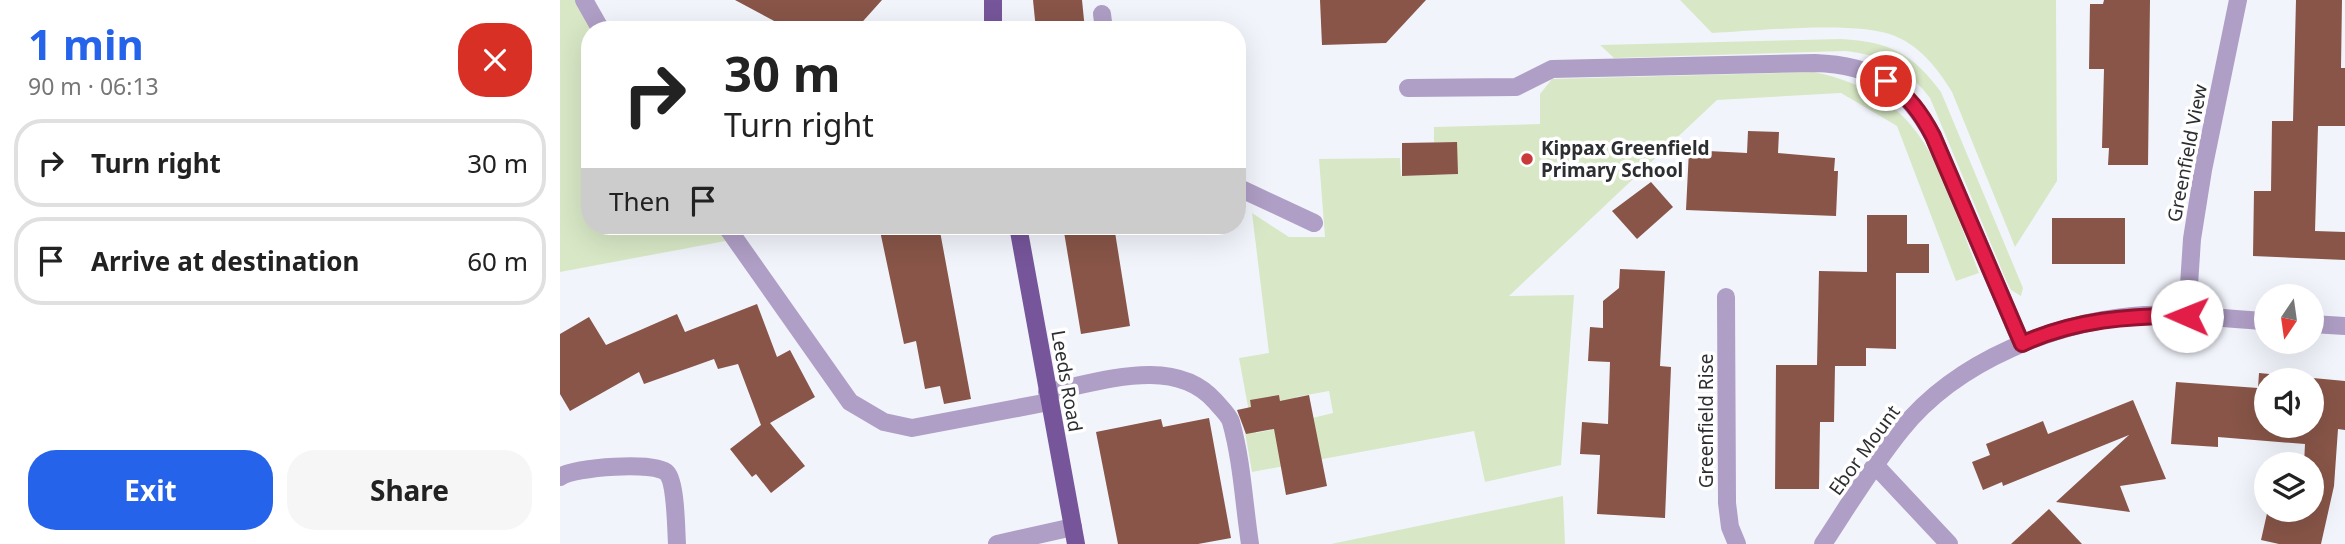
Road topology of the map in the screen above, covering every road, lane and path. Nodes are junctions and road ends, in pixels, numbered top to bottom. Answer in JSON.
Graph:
{"nodes":[{"id":1,"x":584,"y":0,"type":"edge"},
{"id":2,"x":993,"y":0,"type":"edge"},
{"id":3,"x":2238,"y":0,"type":"edge"},
{"id":4,"x":596,"y":21,"type":"edge"},
{"id":5,"x":993,"y":21,"type":"edge"},
{"id":6,"x":1408,"y":88,"type":"dead end"},
{"id":7,"x":1246,"y":191,"type":"edge"},
{"id":8,"x":1314,"y":223,"type":"dead end"},
{"id":9,"x":732,"y":235,"type":"edge"},
{"id":10,"x":1020,"y":235,"type":"edge"},
{"id":11,"x":1726,"y":297,"type":"dead end"},
{"id":12,"x":2187,"y":316,"type":"junction"},
{"id":13,"x":2254,"y":320,"type":"edge"},
{"id":14,"x":2324,"y":325,"type":"edge"},
{"id":15,"x":2345,"y":326,"type":"edge"},
{"id":16,"x":2022,"y":344,"type":"junction"},
{"id":17,"x":1048,"y":397,"type":"junction"},
{"id":18,"x":1875,"y":466,"type":"junction"},
{"id":19,"x":560,"y":477,"type":"edge"},
{"id":20,"x":1074,"y":535,"type":"edge"},
{"id":21,"x":677,"y":544,"type":"edge"},
{"id":22,"x":997,"y":544,"type":"edge"},
{"id":23,"x":1251,"y":544,"type":"edge"},
{"id":24,"x":1737,"y":544,"type":"edge"},
{"id":25,"x":1823,"y":544,"type":"edge"},
{"id":26,"x":1949,"y":544,"type":"edge"}],
"edges":[{"from":1,"to":4,"type":"street"},
{"from":2,"to":5,"type":"main road"},
{"from":3,"to":12,"type":"street","name":"Greenfield View"},
{"from":6,"to":16,"type":"street"},
{"from":7,"to":8,"type":"street"},
{"from":9,"to":17,"type":"street"},
{"from":10,"to":17,"type":"main road","name":"Leeds Road"},
{"from":11,"to":24,"type":"street","name":"Greenfield Rise"},
{"from":12,"to":13,"type":"street","name":"Ebor Mount"},
{"from":12,"to":16,"type":"street","name":"Ebor Mount"},
{"from":14,"to":15,"type":"street"},
{"from":16,"to":18,"type":"street","name":"Ebor Mount"},
{"from":17,"to":20,"type":"main road","name":"Leeds Road"},
{"from":17,"to":23,"type":"street"},
{"from":18,"to":25,"type":"street","name":"Ebor Mount"},
{"from":18,"to":26,"type":"street"},
{"from":19,"to":21,"type":"street"},
{"from":20,"to":22,"type":"street"}]}
